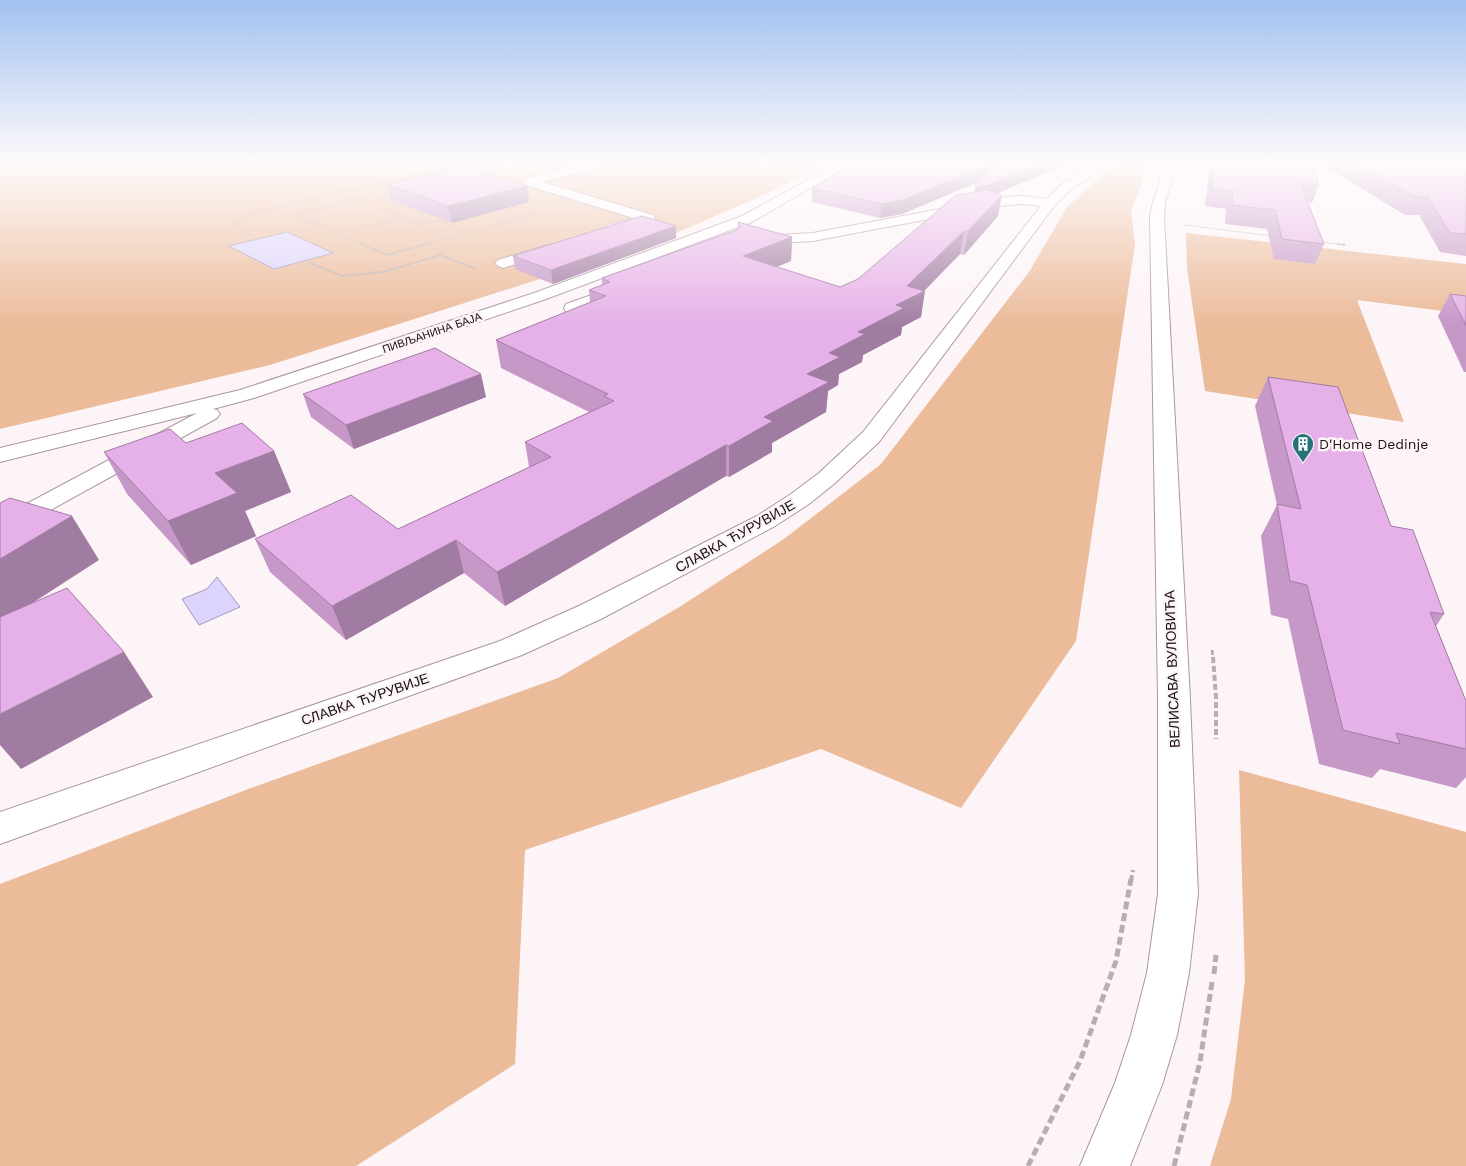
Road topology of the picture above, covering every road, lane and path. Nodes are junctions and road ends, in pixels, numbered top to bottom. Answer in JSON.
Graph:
{"nodes":[{"id":1,"x":247,"y":217,"type":"edge"},
{"id":2,"x":300,"y":217,"type":"edge"},
{"id":3,"x":521,"y":217,"type":"edge"},
{"id":4,"x":646,"y":217,"type":"edge"},
{"id":5,"x":748,"y":217,"type":"edge"},
{"id":6,"x":919,"y":217,"type":"edge"},
{"id":7,"x":1039,"y":217,"type":"edge"},
{"id":8,"x":1157,"y":217,"type":"edge"},
{"id":9,"x":401,"y":218,"type":"joint"},
{"id":10,"x":1157,"y":222,"type":"junction"},
{"id":11,"x":727,"y":227,"type":"junction"},
{"id":12,"x":469,"y":232,"type":"junction"},
{"id":13,"x":603,"y":232,"type":"edge"},
{"id":14,"x":339,"y":234,"type":"junction"},
{"id":15,"x":255,"y":236,"type":"dead end"},
{"id":16,"x":1276,"y":236,"type":"edge"},
{"id":17,"x":1315,"y":241,"type":"edge"},
{"id":18,"x":1345,"y":245,"type":"dead end"},
{"id":19,"x":558,"y":246,"type":"edge"},
{"id":20,"x":608,"y":256,"type":"edge"},
{"id":21,"x":308,"y":262,"type":"dead end"},
{"id":22,"x":503,"y":264,"type":"joint"},
{"id":23,"x":629,"y":264,"type":"junction"},
{"id":24,"x":596,"y":276,"type":"junction"},
{"id":25,"x":572,"y":308,"type":"edge"},
{"id":26,"x":247,"y":394,"type":"junction"},
{"id":27,"x":0,"y":455,"type":"edge"},
{"id":28,"x":0,"y":528,"type":"edge"},
{"id":29,"x":0,"y":828,"type":"edge"},
{"id":30,"x":1134,"y":860,"type":"dead end"},
{"id":31,"x":1028,"y":1166,"type":"edge"},
{"id":32,"x":1105,"y":1166,"type":"edge"}],
"edges":[{"from":1,"to":15,"type":"path"},
{"from":2,"to":14,"type":"path"},
{"from":3,"to":12,"type":"path"},
{"from":4,"to":13,"type":"street"},
{"from":5,"to":11,"type":"street","name":"ПИВЉАНИНА БАЈА"},
{"from":6,"to":11,"type":"street"},
{"from":7,"to":29,"type":"street","name":"СЛАВКА ЋУРУВИЈЕ"},
{"from":8,"to":10,"type":"street","name":"ВЕЛИСАВА ВУЛОВИЋА"},
{"from":9,"to":12,"type":"path"},
{"from":9,"to":14,"type":"path"},
{"from":10,"to":16,"type":"path"},
{"from":10,"to":32,"type":"street","name":"ВЕЛИСАВА ВУЛОВИЋА"},
{"from":11,"to":23,"type":"street","name":"ПИВЉАНИНА БАЈА"},
{"from":12,"to":14,"type":"path"},
{"from":17,"to":18,"type":"path"},
{"from":19,"to":22,"type":"street"},
{"from":20,"to":23,"type":"street"},
{"from":21,"to":22,"type":"path"},
{"from":23,"to":24,"type":"street","name":"ПИВЉАНИНА БАЈА"},
{"from":24,"to":25,"type":"street"},
{"from":24,"to":26,"type":"street","name":"ПИВЉАНИНА БАЈА"},
{"from":26,"to":27,"type":"street","name":"ПИВЉАНИНА БАЈА"},
{"from":26,"to":28,"type":"street"},
{"from":30,"to":31,"type":"path"}]}
